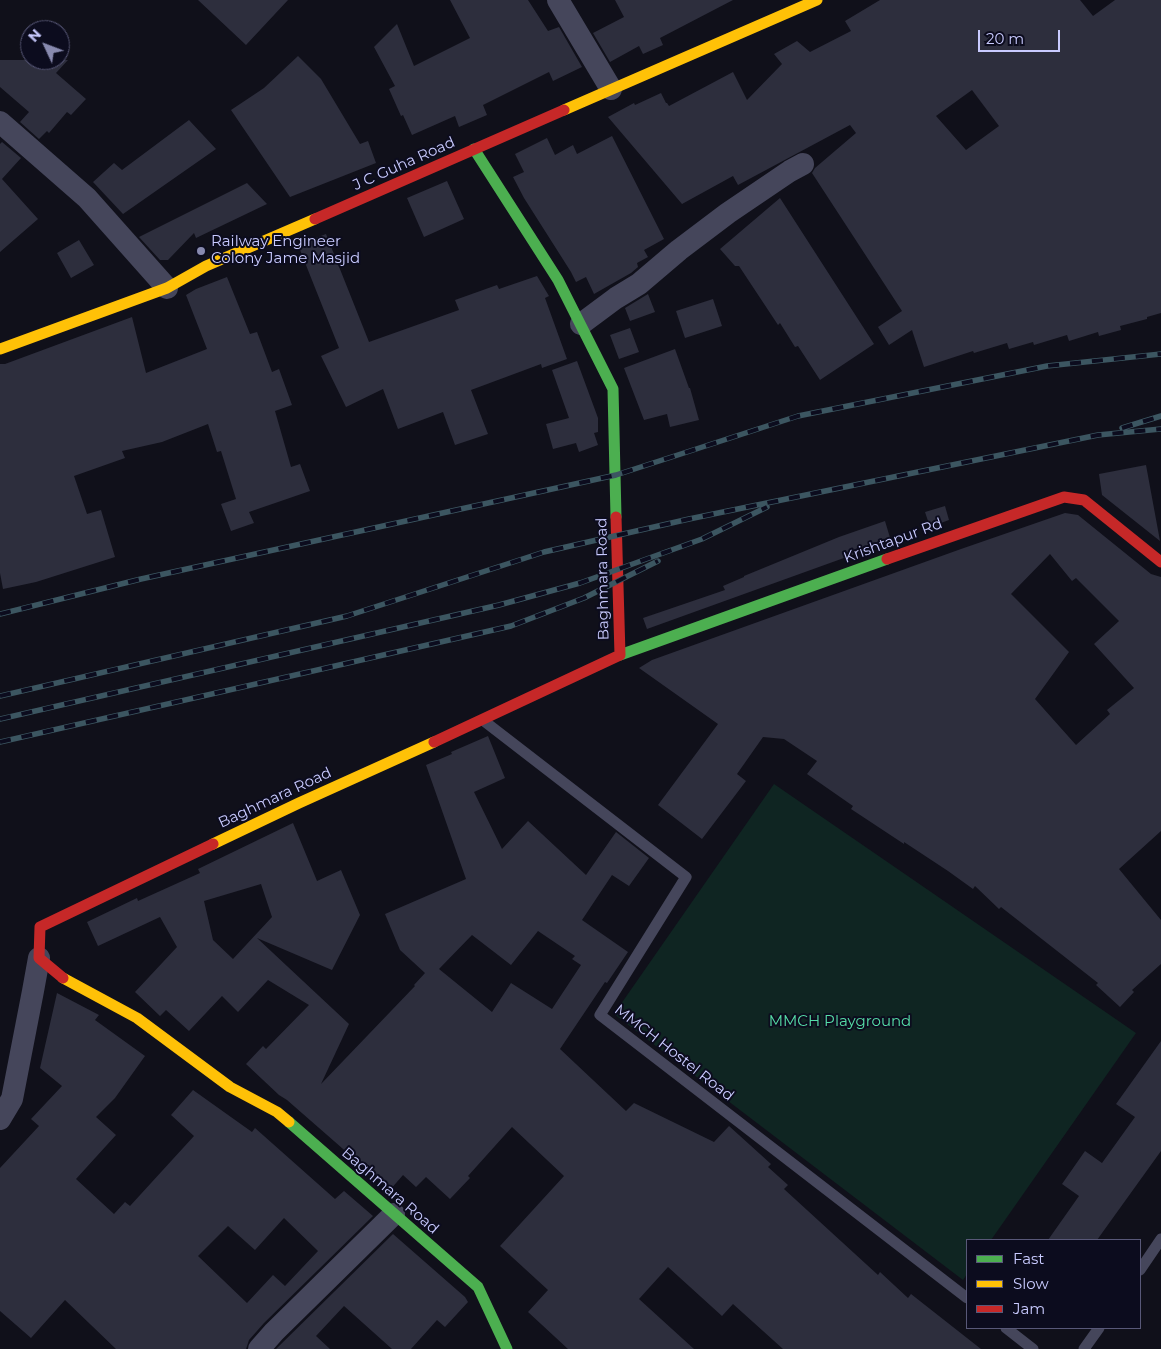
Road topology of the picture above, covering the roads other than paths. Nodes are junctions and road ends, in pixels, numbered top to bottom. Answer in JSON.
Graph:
{"nodes":[{"id":1,"x":558,"y":0,"type":"edge"},
{"id":2,"x":817,"y":0,"type":"edge"},
{"id":3,"x":611,"y":89,"type":"junction"},
{"id":4,"x":0,"y":122,"type":"edge"},
{"id":5,"x":474,"y":149,"type":"junction"},
{"id":6,"x":803,"y":164,"type":"dead end"},
{"id":7,"x":167,"y":288,"type":"junction"},
{"id":8,"x":581,"y":324,"type":"junction"},
{"id":9,"x":0,"y":349,"type":"edge"},
{"id":10,"x":1161,"y":562,"type":"edge"},
{"id":11,"x":620,"y":655,"type":"junction"},
{"id":12,"x":482,"y":720,"type":"junction"},
{"id":13,"x":39,"y":958,"type":"junction"},
{"id":14,"x":0,"y":1119,"type":"edge"},
{"id":15,"x":394,"y":1214,"type":"junction"},
{"id":16,"x":1161,"y":1239,"type":"edge"},
{"id":17,"x":1141,"y":1269,"type":"edge"},
{"id":18,"x":966,"y":1297,"type":"edge"},
{"id":19,"x":1007,"y":1329,"type":"edge"},
{"id":20,"x":1098,"y":1329,"type":"edge"},
{"id":21,"x":260,"y":1349,"type":"edge"},
{"id":22,"x":507,"y":1349,"type":"edge"},
{"id":23,"x":1033,"y":1349,"type":"edge"},
{"id":24,"x":1084,"y":1349,"type":"edge"}],
"edges":[{"from":1,"to":3,"type":"street"},
{"from":2,"to":3,"type":"street","name":"J C Guha Road"},
{"from":3,"to":5,"type":"street","name":"J C Guha Road"},
{"from":4,"to":7,"type":"street"},
{"from":5,"to":7,"type":"street","name":"J C Guha Road"},
{"from":5,"to":8,"type":"street","name":"Baghmara Road"},
{"from":6,"to":8,"type":"street"},
{"from":7,"to":9,"type":"street","name":"J C Guha Road"},
{"from":8,"to":11,"type":"street","name":"Baghmara Road"},
{"from":10,"to":11,"type":"street","name":"Krishtapur Rd"},
{"from":11,"to":12,"type":"street","name":"Baghmara Road"},
{"from":12,"to":13,"type":"street","name":"Baghmara Road"},
{"from":12,"to":18,"type":"lane","name":"MMCH Hostel Road"},
{"from":13,"to":14,"type":"street"},
{"from":13,"to":15,"type":"street","name":"Baghmara Road"},
{"from":15,"to":21,"type":"street"},
{"from":15,"to":22,"type":"street","name":"Baghmara Road"},
{"from":16,"to":17,"type":"lane"},
{"from":19,"to":23,"type":"lane"},
{"from":20,"to":24,"type":"lane"}]}
